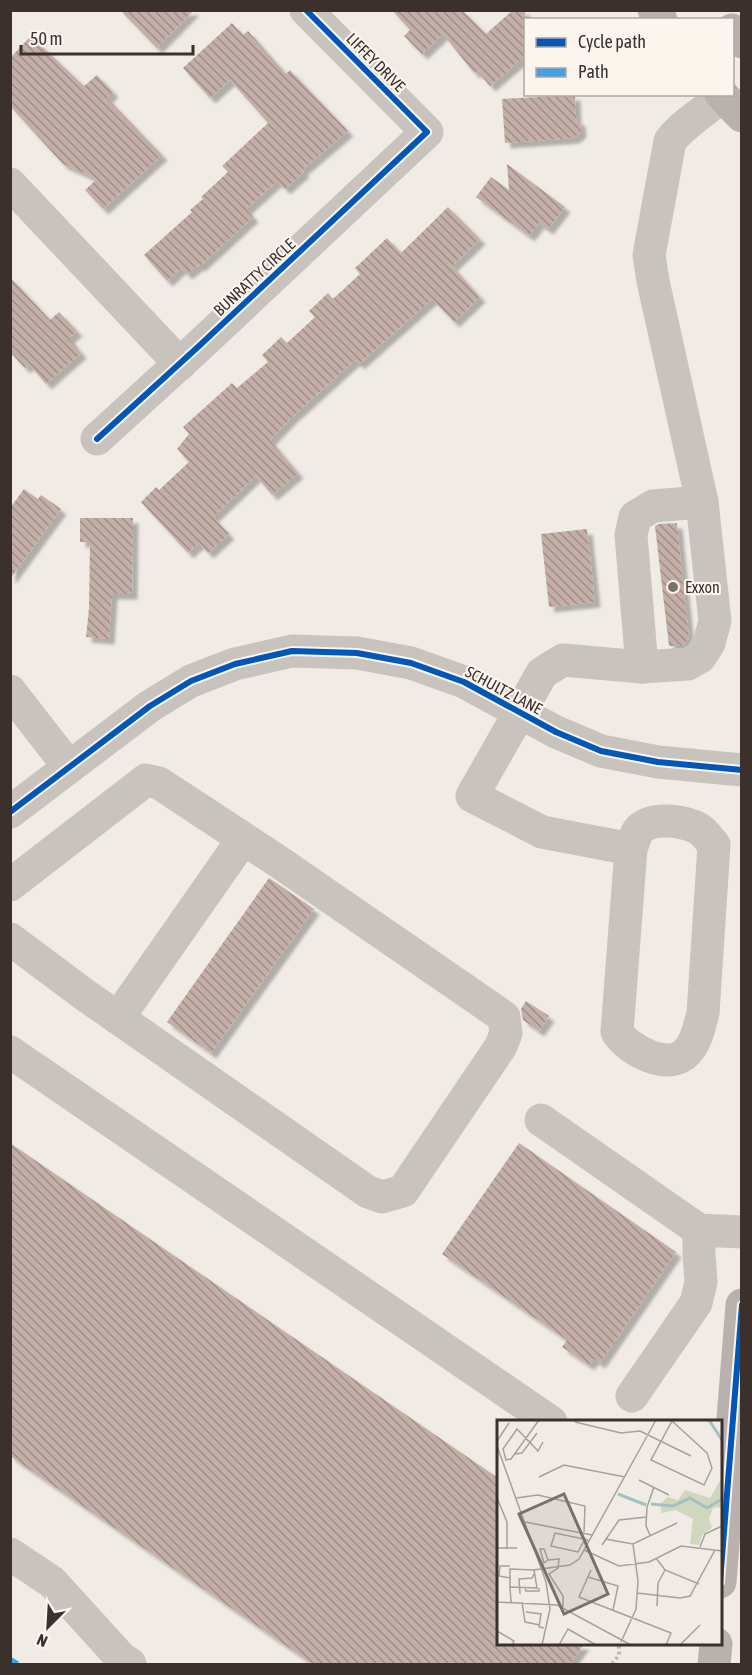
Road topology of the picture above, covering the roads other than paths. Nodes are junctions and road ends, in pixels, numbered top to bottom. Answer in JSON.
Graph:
{"nodes":[{"id":1,"x":306,"y":10,"type":"edge"},
{"id":2,"x":728,"y":102,"type":"edge"},
{"id":3,"x":427,"y":132,"type":"joint"},
{"id":4,"x":10,"y":184,"type":"edge"},
{"id":5,"x":180,"y":364,"type":"junction"},
{"id":6,"x":97,"y":439,"type":"dead end"},
{"id":7,"x":702,"y":502,"type":"junction"},
{"id":8,"x":642,"y":667,"type":"junction"},
{"id":9,"x":10,"y":691,"type":"edge"},
{"id":10,"x":518,"y":713,"type":"junction"},
{"id":11,"x":69,"y":766,"type":"junction"},
{"id":12,"x":741,"y":770,"type":"edge"},
{"id":13,"x":10,"y":812,"type":"edge"},
{"id":14,"x":243,"y":838,"type":"junction"},
{"id":15,"x":631,"y":849,"type":"junction"},
{"id":16,"x":10,"y":885,"type":"edge"},
{"id":17,"x":10,"y":939,"type":"edge"},
{"id":18,"x":118,"y":1018,"type":"junction"},
{"id":19,"x":10,"y":1052,"type":"edge"},
{"id":20,"x":541,"y":1120,"type":"dead end"},
{"id":21,"x":699,"y":1230,"type":"junction"},
{"id":22,"x":741,"y":1232,"type":"edge"},
{"id":23,"x":741,"y":1305,"type":"edge"},
{"id":24,"x":632,"y":1396,"type":"dead end"},
{"id":25,"x":548,"y":1420,"type":"edge"},
{"id":26,"x":729,"y":1537,"type":"edge"},
{"id":27,"x":10,"y":1554,"type":"edge"},
{"id":28,"x":722,"y":1572,"type":"edge"},
{"id":29,"x":716,"y":1645,"type":"edge"},
{"id":30,"x":130,"y":1665,"type":"edge"},
{"id":31,"x":714,"y":1665,"type":"edge"}],
"edges":[{"from":1,"to":3,"type":"street","name":"LIFFEY DRIVE"},
{"from":2,"to":7,"type":"street"},
{"from":3,"to":5,"type":"street","name":"BUNRATTY CIRCLE"},
{"from":4,"to":5,"type":"street"},
{"from":5,"to":6,"type":"street","name":"BUNRATTY CIRCLE"},
{"from":7,"to":8,"type":"street"},
{"from":7,"to":8,"type":"street"},
{"from":8,"to":10,"type":"street"},
{"from":9,"to":11,"type":"street"},
{"from":10,"to":11,"type":"street","name":"SCHULTZ LANE"},
{"from":10,"to":12,"type":"street","name":"SCHULTZ LANE"},
{"from":10,"to":15,"type":"street"},
{"from":11,"to":13,"type":"street","name":"SCHULTZ LANE"},
{"from":14,"to":16,"type":"street"},
{"from":14,"to":18,"type":"street"},
{"from":14,"to":18,"type":"street"},
{"from":15,"to":15,"type":"street"},
{"from":17,"to":18,"type":"street"},
{"from":19,"to":25,"type":"street"},
{"from":20,"to":21,"type":"street"},
{"from":21,"to":22,"type":"street"},
{"from":21,"to":24,"type":"street"},
{"from":23,"to":26,"type":"main road"},
{"from":26,"to":28,"type":"main road"},
{"from":27,"to":30,"type":"street"},
{"from":29,"to":31,"type":"main road"}]}
